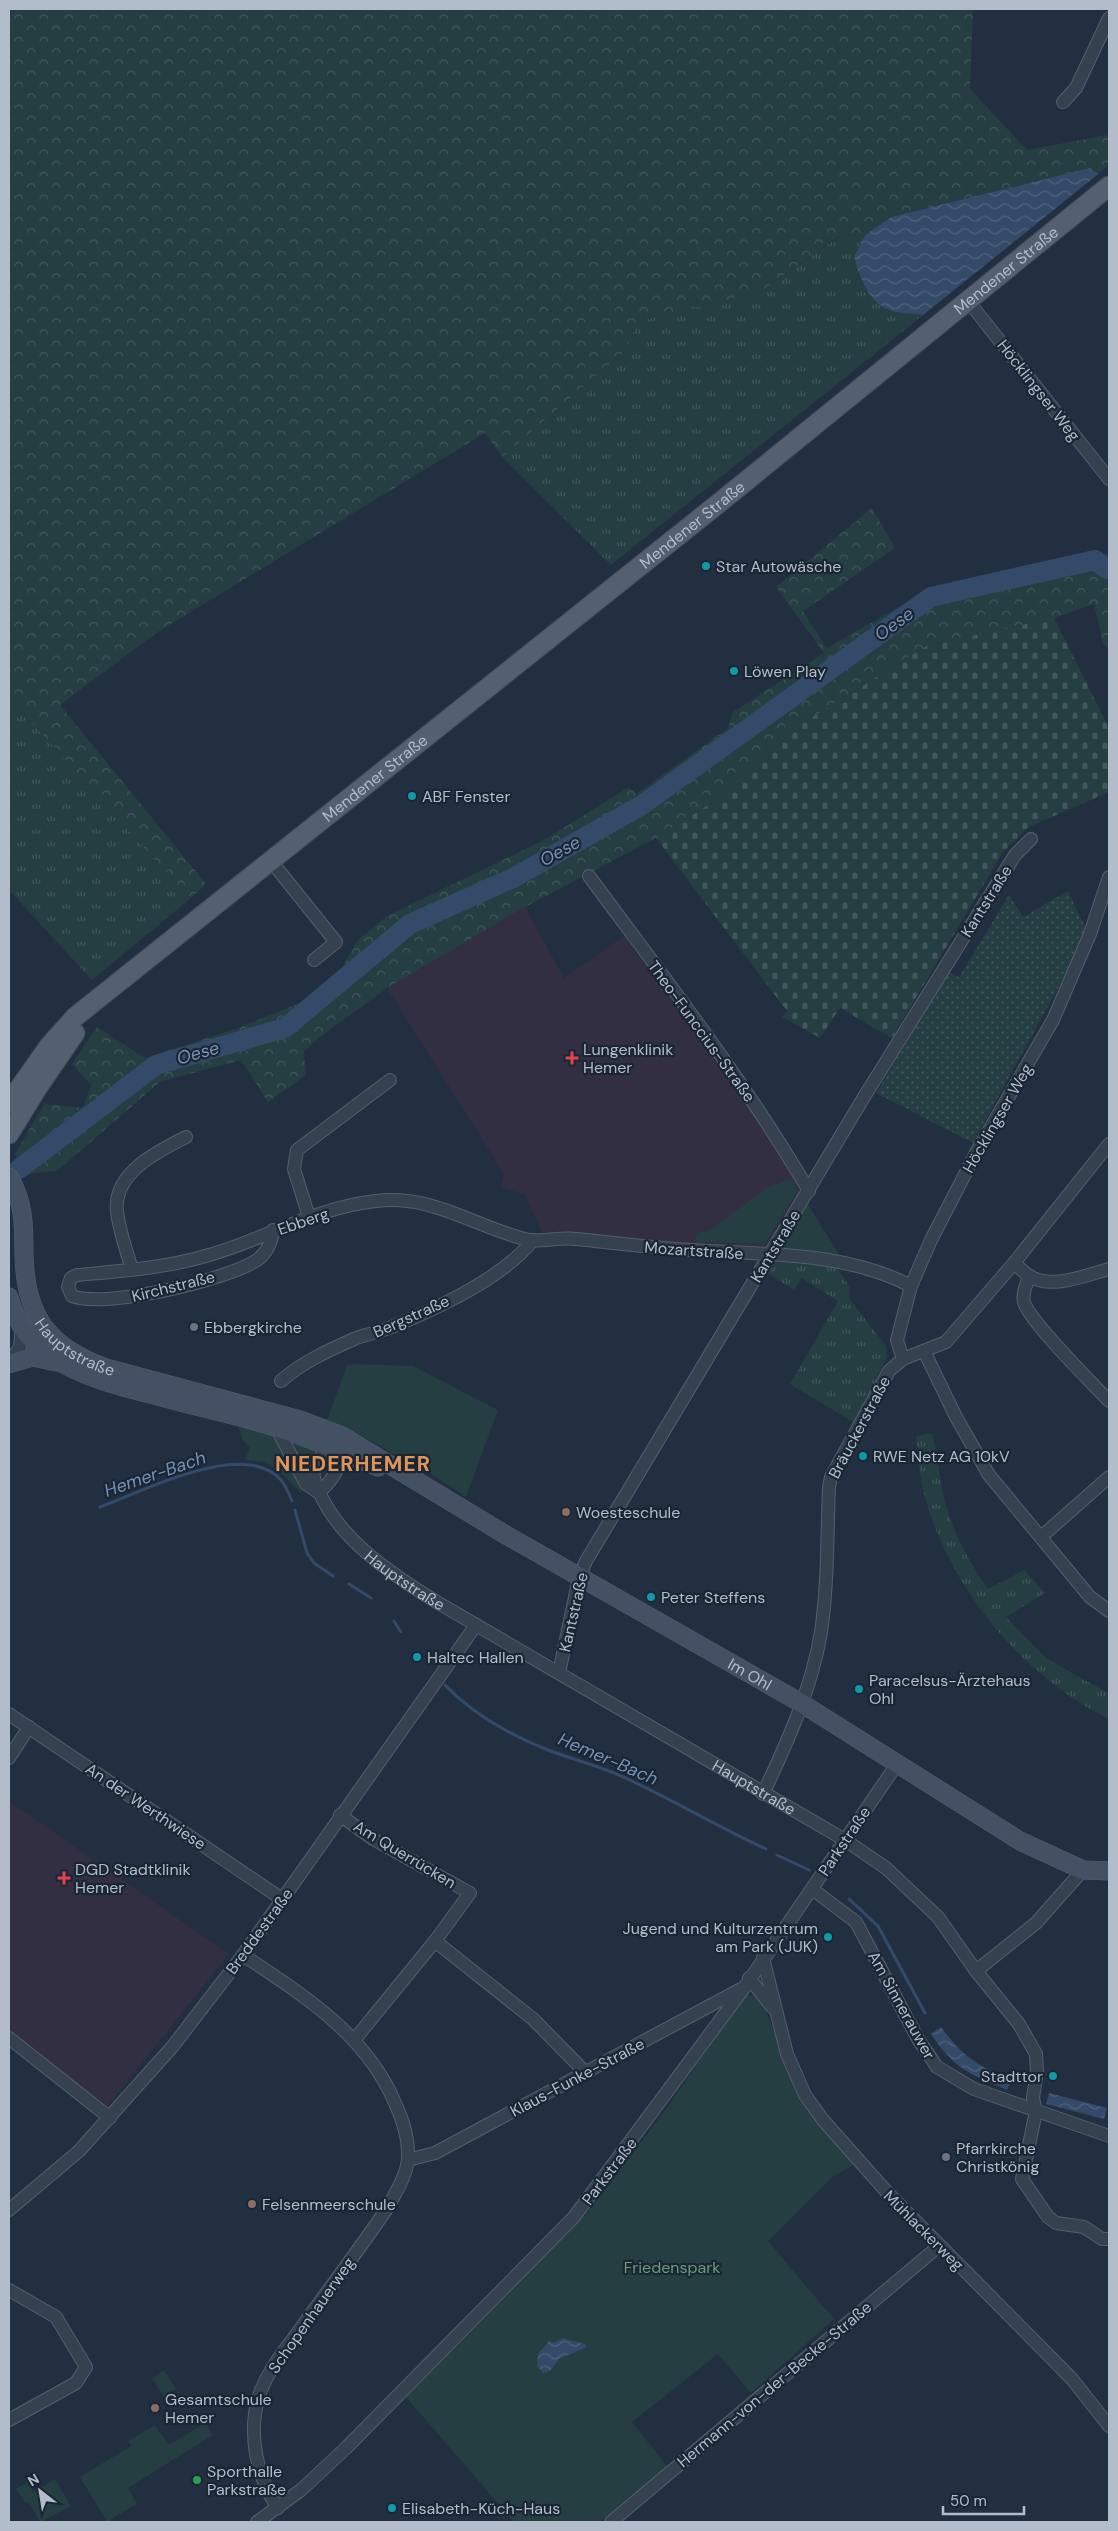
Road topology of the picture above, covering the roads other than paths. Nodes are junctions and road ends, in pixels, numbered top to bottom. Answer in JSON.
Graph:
{"nodes":[{"id":1,"x":1109,"y":18,"type":"edge"},
{"id":2,"x":1063,"y":102,"type":"dead end"},
{"id":3,"x":1109,"y":186,"type":"edge"},
{"id":4,"x":969,"y":302,"type":"junction"},
{"id":5,"x":1109,"y":479,"type":"edge"},
{"id":6,"x":1031,"y":839,"type":"dead end"},
{"id":7,"x":271,"y":861,"type":"junction"},
{"id":8,"x":589,"y":876,"type":"dead end"},
{"id":9,"x":1109,"y":878,"type":"edge"},
{"id":10,"x":314,"y":960,"type":"dead end"},
{"id":11,"x":105,"y":995,"type":"junction"},
{"id":12,"x":390,"y":1080,"type":"dead end"},
{"id":13,"x":9,"y":1103,"type":"edge"},
{"id":14,"x":9,"y":1134,"type":"edge"},
{"id":15,"x":186,"y":1137,"type":"dead end"},
{"id":16,"x":1109,"y":1144,"type":"edge"},
{"id":17,"x":9,"y":1177,"type":"edge"},
{"id":18,"x":809,"y":1191,"type":"junction"},
{"id":19,"x":309,"y":1217,"type":"junction"},
{"id":20,"x":273,"y":1230,"type":"junction"},
{"id":21,"x":534,"y":1240,"type":"junction"},
{"id":22,"x":768,"y":1255,"type":"junction"},
{"id":23,"x":1014,"y":1263,"type":"junction"},
{"id":24,"x":1109,"y":1269,"type":"edge"},
{"id":25,"x":132,"y":1270,"type":"junction"},
{"id":26,"x":1030,"y":1276,"type":"junction"},
{"id":27,"x":71,"y":1278,"type":"joint"},
{"id":28,"x":911,"y":1286,"type":"junction"},
{"id":29,"x":9,"y":1297,"type":"edge"},
{"id":30,"x":22,"y":1326,"type":"junction"},
{"id":31,"x":924,"y":1351,"type":"junction"},
{"id":32,"x":903,"y":1359,"type":"junction"},
{"id":33,"x":59,"y":1362,"type":"junction"},
{"id":34,"x":9,"y":1364,"type":"edge"},
{"id":35,"x":281,"y":1381,"type":"dead end"},
{"id":36,"x":135,"y":1383,"type":"junction"},
{"id":37,"x":1109,"y":1401,"type":"edge"},
{"id":38,"x":276,"y":1427,"type":"junction"},
{"id":39,"x":343,"y":1444,"type":"junction"},
{"id":40,"x":327,"y":1445,"type":"junction"},
{"id":41,"x":1109,"y":1477,"type":"edge"},
{"id":42,"x":318,"y":1492,"type":"junction"},
{"id":43,"x":1040,"y":1537,"type":"junction"},
{"id":44,"x":579,"y":1578,"type":"junction"},
{"id":45,"x":1109,"y":1611,"type":"edge"},
{"id":46,"x":476,"y":1625,"type":"junction"},
{"id":47,"x":559,"y":1673,"type":"junction"},
{"id":48,"x":801,"y":1703,"type":"junction"},
{"id":49,"x":9,"y":1714,"type":"edge"},
{"id":50,"x":32,"y":1730,"type":"junction"},
{"id":51,"x":9,"y":1758,"type":"edge"},
{"id":52,"x":897,"y":1764,"type":"junction"},
{"id":53,"x":763,"y":1794,"type":"junction"},
{"id":54,"x":340,"y":1815,"type":"junction"},
{"id":55,"x":845,"y":1840,"type":"junction"},
{"id":56,"x":1082,"y":1870,"type":"junction"},
{"id":57,"x":1109,"y":1870,"type":"edge"},
{"id":58,"x":812,"y":1889,"type":"junction"},
{"id":59,"x":282,"y":1898,"type":"junction"},
{"id":60,"x":435,"y":1940,"type":"junction"},
{"id":61,"x":243,"y":1954,"type":"junction"},
{"id":62,"x":764,"y":1958,"type":"junction"},
{"id":63,"x":976,"y":1971,"type":"junction"},
{"id":64,"x":747,"y":1983,"type":"junction"},
{"id":65,"x":775,"y":2010,"type":"junction"},
{"id":66,"x":9,"y":2038,"type":"edge"},
{"id":67,"x":355,"y":2040,"type":"junction"},
{"id":68,"x":586,"y":2073,"type":"junction"},
{"id":69,"x":1036,"y":2111,"type":"junction"},
{"id":70,"x":110,"y":2118,"type":"junction"},
{"id":71,"x":1109,"y":2136,"type":"edge"},
{"id":72,"x":408,"y":2160,"type":"junction"},
{"id":73,"x":9,"y":2210,"type":"edge"},
{"id":74,"x":1108,"y":2239,"type":"dead end"},
{"id":75,"x":939,"y":2246,"type":"junction"},
{"id":76,"x":9,"y":2290,"type":"edge"},
{"id":77,"x":9,"y":2420,"type":"edge"},
{"id":78,"x":1109,"y":2426,"type":"edge"},
{"id":79,"x":278,"y":2508,"type":"junction"},
{"id":80,"x":257,"y":2522,"type":"edge"},
{"id":81,"x":611,"y":2522,"type":"edge"}],
"edges":[{"from":1,"to":2,"type":"street"},
{"from":3,"to":4,"type":"main road","name":"Mendener Straße"},
{"from":4,"to":5,"type":"street","name":"Höcklingser Weg"},
{"from":4,"to":7,"type":"main road","name":"Mendener Straße"},
{"from":6,"to":18,"type":"street","name":"Kantstraße"},
{"from":7,"to":10,"type":"street"},
{"from":7,"to":11,"type":"main road","name":"Mendener Straße"},
{"from":8,"to":18,"type":"street","name":"Theo-Funccius-Straße"},
{"from":9,"to":28,"type":"street","name":"Höcklingser Weg"},
{"from":11,"to":13,"type":"main road","name":"Mendener Straße"},
{"from":11,"to":14,"type":"main road"},
{"from":12,"to":19,"type":"street"},
{"from":15,"to":25,"type":"street"},
{"from":16,"to":23,"type":"street","name":"Bräuckerstraße"},
{"from":17,"to":36,"type":"main road","name":"Hauptstraße"},
{"from":18,"to":22,"type":"street","name":"Kantstraße"},
{"from":19,"to":20,"type":"street","name":"Ebberg"},
{"from":19,"to":21,"type":"street","name":"Ebberg"},
{"from":20,"to":25,"type":"street","name":"Ebberg"},
{"from":20,"to":27,"type":"street","name":"Kirchstraße"},
{"from":21,"to":22,"type":"street","name":"Mozartstraße"},
{"from":21,"to":35,"type":"street","name":"Bergstraße"},
{"from":22,"to":28,"type":"street","name":"Mozartstraße"},
{"from":22,"to":44,"type":"street","name":"Kantstraße"},
{"from":23,"to":26,"type":"street"},
{"from":23,"to":31,"type":"street","name":"Bräuckerstraße"},
{"from":24,"to":26,"type":"street"},
{"from":25,"to":27,"type":"street","name":"Ebberg"},
{"from":26,"to":37,"type":"street"},
{"from":28,"to":32,"type":"street","name":"Höcklingser Weg"},
{"from":29,"to":30,"type":"main road","name":"Hauptstraße"},
{"from":30,"to":33,"type":"main road","name":"Hauptstraße"},
{"from":30,"to":34,"type":"street","name":"Hauptstraße"},
{"from":31,"to":32,"type":"street","name":"Bräuckerstraße"},
{"from":31,"to":43,"type":"street"},
{"from":32,"to":48,"type":"street","name":"Bräuckerstraße"},
{"from":33,"to":34,"type":"main road","name":"Hauptstraße"},
{"from":33,"to":36,"type":"main road","name":"Hauptstraße"},
{"from":36,"to":38,"type":"main road","name":"Hauptstraße"},
{"from":36,"to":39,"type":"main road","name":"Hauptstraße"},
{"from":38,"to":40,"type":"main road","name":"Hauptstraße"},
{"from":38,"to":42,"type":"street","name":"Hauptstraße"},
{"from":39,"to":40,"type":"main road","name":"Hauptstraße"},
{"from":39,"to":42,"type":"street"},
{"from":39,"to":44,"type":"main road","name":"Im Ohl"},
{"from":40,"to":42,"type":"street","name":"Hauptstraße"},
{"from":41,"to":43,"type":"street"},
{"from":42,"to":46,"type":"street","name":"Hauptstraße"},
{"from":43,"to":45,"type":"street"},
{"from":44,"to":47,"type":"street","name":"Kantstraße"},
{"from":44,"to":48,"type":"main road","name":"Im Ohl"},
{"from":46,"to":47,"type":"street","name":"Hauptstraße"},
{"from":46,"to":54,"type":"street","name":"Breddestraße"},
{"from":47,"to":53,"type":"street","name":"Hauptstraße"},
{"from":48,"to":52,"type":"main road","name":"Im Ohl"},
{"from":48,"to":53,"type":"street","name":"Bräuckerstraße"},
{"from":49,"to":50,"type":"street","name":"An der Werthwiese"},
{"from":50,"to":51,"type":"street"},
{"from":50,"to":59,"type":"street","name":"An der Werthwiese"},
{"from":52,"to":55,"type":"street","name":"Parkstraße"},
{"from":52,"to":56,"type":"main road","name":"Im Ohl"},
{"from":53,"to":55,"type":"street","name":"Hauptstraße"},
{"from":54,"to":59,"type":"street","name":"Breddestraße"},
{"from":54,"to":60,"type":"street","name":"Am Querrücken"},
{"from":55,"to":58,"type":"street","name":"Parkstraße"},
{"from":55,"to":63,"type":"street","name":"Hauptstraße"},
{"from":56,"to":57,"type":"main road"},
{"from":56,"to":63,"type":"street"},
{"from":58,"to":62,"type":"street","name":"Parkstraße"},
{"from":58,"to":69,"type":"street","name":"Am Sinnerauwer"},
{"from":59,"to":61,"type":"street","name":"Breddestraße"},
{"from":60,"to":67,"type":"street"},
{"from":60,"to":68,"type":"street"},
{"from":61,"to":67,"type":"street"},
{"from":61,"to":70,"type":"street","name":"Breddestraße"},
{"from":62,"to":64,"type":"street","name":"Parkstraße"},
{"from":62,"to":65,"type":"street","name":"Mühlackerweg"},
{"from":63,"to":69,"type":"street","name":"Hauptstraße"},
{"from":64,"to":65,"type":"street","name":"Mühlackerweg"},
{"from":64,"to":68,"type":"street","name":"Klaus-Funke-Straße"},
{"from":64,"to":79,"type":"street","name":"Parkstraße"},
{"from":65,"to":75,"type":"street","name":"Mühlackerweg"},
{"from":66,"to":70,"type":"street"},
{"from":67,"to":72,"type":"street"},
{"from":68,"to":72,"type":"street","name":"Klaus-Funke-Straße"},
{"from":69,"to":71,"type":"street"},
{"from":69,"to":74,"type":"street","name":"Hauptstraße"},
{"from":70,"to":73,"type":"street","name":"Breddestraße"},
{"from":72,"to":79,"type":"street","name":"Schopenhauerweg"},
{"from":75,"to":78,"type":"street","name":"Mühlackerweg"},
{"from":75,"to":81,"type":"street","name":"Hermann-von-der-Becke-Straße"},
{"from":76,"to":77,"type":"street"},
{"from":79,"to":80,"type":"street","name":"Parkstraße"}]}
